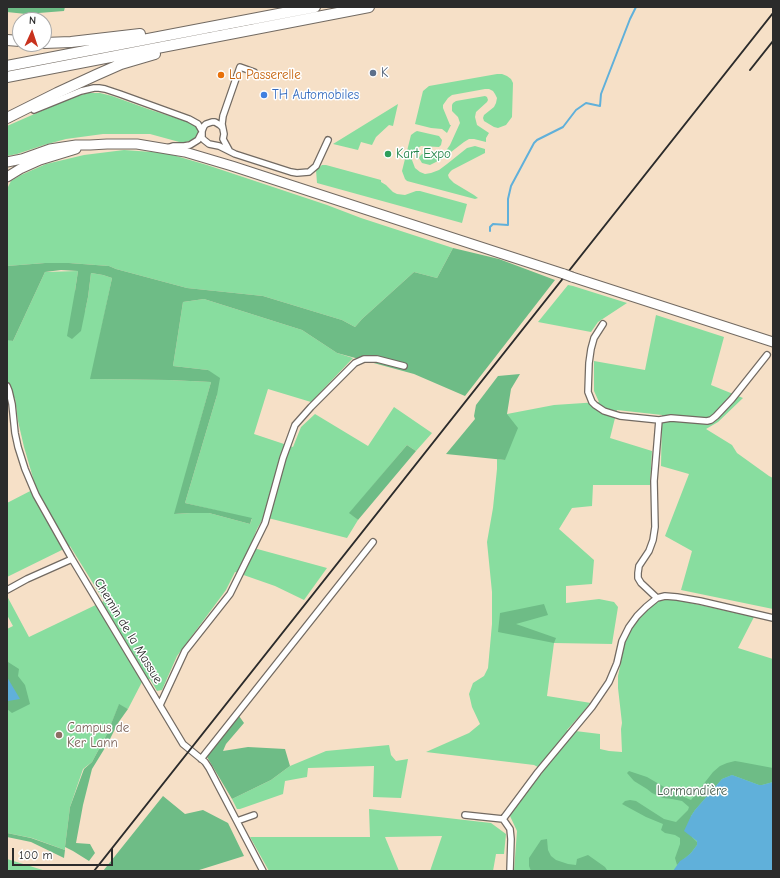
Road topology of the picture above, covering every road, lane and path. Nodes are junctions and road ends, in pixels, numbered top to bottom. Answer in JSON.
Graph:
{"nodes":[{"id":1,"x":312,"y":7,"type":"edge"},
{"id":2,"x":315,"y":7,"type":"edge"},
{"id":3,"x":369,"y":7,"type":"edge"},
{"id":4,"x":330,"y":14,"type":"junction"},
{"id":5,"x":52,"y":43,"type":"edge"},
{"id":6,"x":7,"y":66,"type":"edge"},
{"id":7,"x":254,"y":72,"type":"dead end"},
{"id":8,"x":7,"y":77,"type":"edge"},
{"id":9,"x":223,"y":116,"type":"junction"},
{"id":10,"x":7,"y":119,"type":"edge"},
{"id":11,"x":215,"y":122,"type":"junction"},
{"id":12,"x":222,"y":127,"type":"junction"},
{"id":13,"x":202,"y":133,"type":"junction"},
{"id":14,"x":223,"y":139,"type":"junction"},
{"id":15,"x":328,"y":140,"type":"dead end"},
{"id":16,"x":90,"y":145,"type":"junction"},
{"id":17,"x":216,"y":145,"type":"junction"},
{"id":18,"x":165,"y":148,"type":"junction"},
{"id":19,"x":229,"y":150,"type":"junction"},
{"id":20,"x":7,"y":162,"type":"edge"},
{"id":21,"x":7,"y":177,"type":"edge"},
{"id":22,"x":603,"y":324,"type":"dead end"},
{"id":23,"x":773,"y":342,"type":"edge"},
{"id":24,"x":767,"y":355,"type":"dead end"},
{"id":25,"x":404,"y":366,"type":"dead end"},
{"id":26,"x":7,"y":386,"type":"edge"},
{"id":27,"x":659,"y":420,"type":"junction"},
{"id":28,"x":373,"y":542,"type":"dead end"},
{"id":29,"x":72,"y":559,"type":"junction"},
{"id":30,"x":7,"y":590,"type":"edge"},
{"id":31,"x":657,"y":598,"type":"junction"},
{"id":32,"x":773,"y":618,"type":"edge"},
{"id":33,"x":160,"y":705,"type":"junction"},
{"id":34,"x":201,"y":759,"type":"junction"},
{"id":35,"x":254,"y":815,"type":"dead end"},
{"id":36,"x":464,"y":815,"type":"dead end"},
{"id":37,"x":503,"y":819,"type":"junction"},
{"id":38,"x":237,"y":821,"type":"junction"},
{"id":39,"x":263,"y":871,"type":"edge"},
{"id":40,"x":510,"y":871,"type":"edge"}],
"edges":[{"from":1,"to":5,"type":"highway"},
{"from":2,"to":6,"type":"highway"},
{"from":3,"to":4,"type":"highway"},
{"from":4,"to":8,"type":"highway"},
{"from":4,"to":10,"type":"highway"},
{"from":7,"to":9,"type":"street"},
{"from":9,"to":11,"type":"street"},
{"from":9,"to":12,"type":"street"},
{"from":10,"to":13,"type":"street"},
{"from":11,"to":12,"type":"street"},
{"from":11,"to":13,"type":"street"},
{"from":12,"to":14,"type":"street"},
{"from":13,"to":17,"type":"street"},
{"from":13,"to":18,"type":"street"},
{"from":14,"to":17,"type":"street"},
{"from":14,"to":19,"type":"street"},
{"from":15,"to":19,"type":"street"},
{"from":16,"to":18,"type":"main road"},
{"from":16,"to":20,"type":"main road"},
{"from":16,"to":21,"type":"main road"},
{"from":17,"to":19,"type":"street"},
{"from":18,"to":23,"type":"main road"},
{"from":22,"to":27,"type":"street"},
{"from":24,"to":27,"type":"street"},
{"from":25,"to":33,"type":"street"},
{"from":26,"to":29,"type":"street","name":"Chemin de la Massue"},
{"from":27,"to":31,"type":"street"},
{"from":28,"to":34,"type":"street"},
{"from":29,"to":30,"type":"street"},
{"from":29,"to":33,"type":"street","name":"Chemin de la Massue"},
{"from":31,"to":32,"type":"street"},
{"from":31,"to":37,"type":"street"},
{"from":33,"to":34,"type":"street","name":"Chemin de la Massue"},
{"from":34,"to":38,"type":"street","name":"Chemin de la Massue"},
{"from":35,"to":38,"type":"street"},
{"from":36,"to":37,"type":"street"},
{"from":37,"to":40,"type":"street"},
{"from":38,"to":39,"type":"street","name":"Chemin de la Massue"}]}
